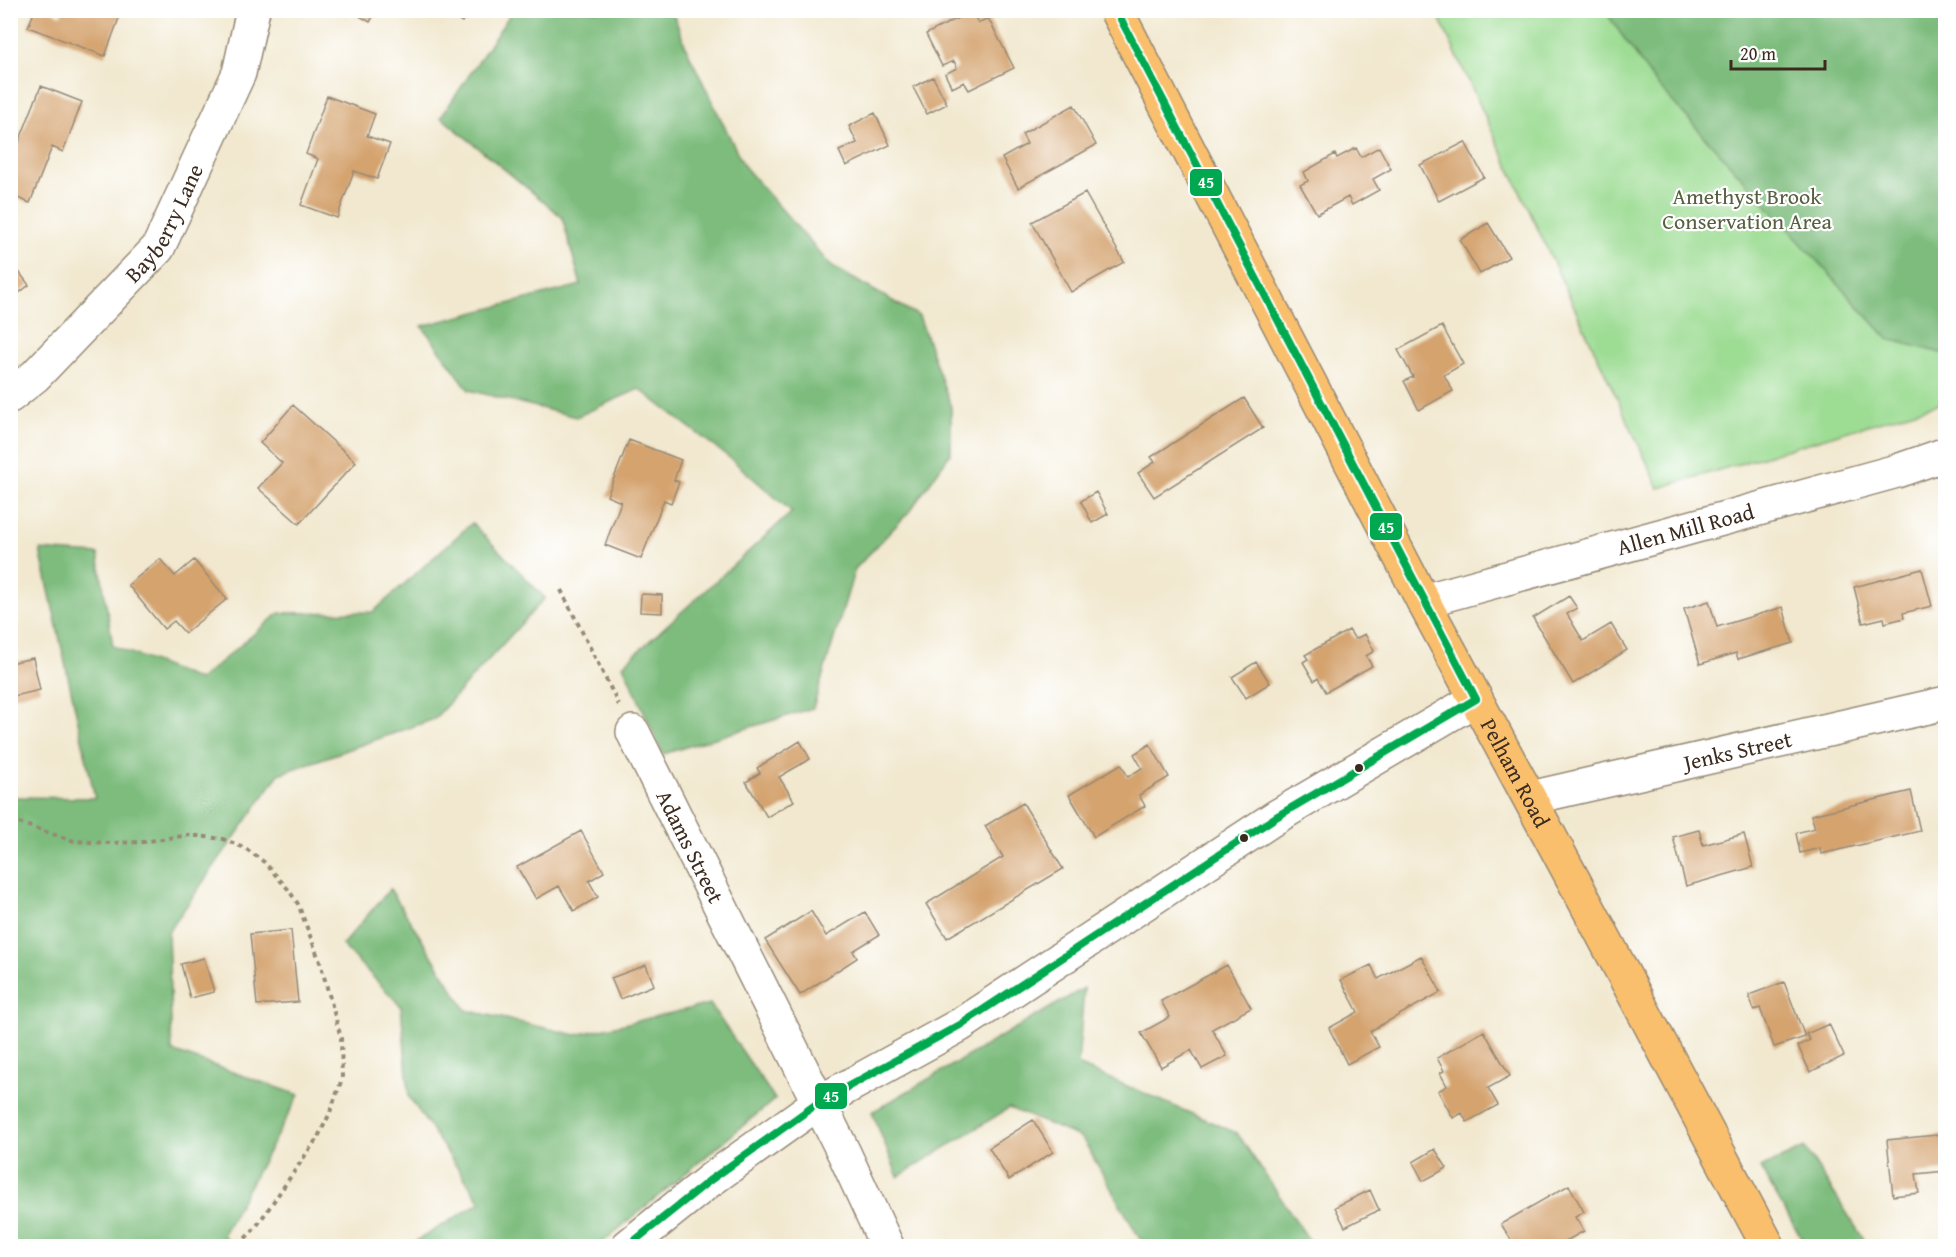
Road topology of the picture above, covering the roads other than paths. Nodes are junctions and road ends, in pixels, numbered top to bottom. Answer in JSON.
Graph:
{"nodes":[{"id":1,"x":253,"y":10,"type":"edge"},
{"id":2,"x":1116,"y":10,"type":"edge"},
{"id":3,"x":10,"y":396,"type":"edge"},
{"id":4,"x":1946,"y":454,"type":"edge"},
{"id":5,"x":1423,"y":601,"type":"junction"},
{"id":6,"x":1476,"y":699,"type":"junction"},
{"id":7,"x":1946,"y":704,"type":"edge"},
{"id":8,"x":633,"y":732,"type":"road end"},
{"id":9,"x":1530,"y":798,"type":"junction"},
{"id":10,"x":818,"y":1103,"type":"junction"},
{"id":11,"x":628,"y":1246,"type":"edge"},
{"id":12,"x":887,"y":1246,"type":"edge"},
{"id":13,"x":1767,"y":1246,"type":"edge"}],
"edges":[{"from":1,"to":3,"type":"street","name":"Bayberry Lane"},
{"from":2,"to":5,"type":"main road","name":"Pelham Road"},
{"from":4,"to":5,"type":"street","name":"Allen Mill Road"},
{"from":5,"to":6,"type":"main road","name":"Pelham Road"},
{"from":6,"to":9,"type":"main road","name":"Pelham Road"},
{"from":6,"to":10,"type":"street"},
{"from":7,"to":9,"type":"street","name":"Jenks Street"},
{"from":8,"to":10,"type":"street","name":"Adams Street"},
{"from":9,"to":13,"type":"main road","name":"Pelham Road"},
{"from":10,"to":11,"type":"street"},
{"from":10,"to":12,"type":"street","name":"Adams Street"}]}
